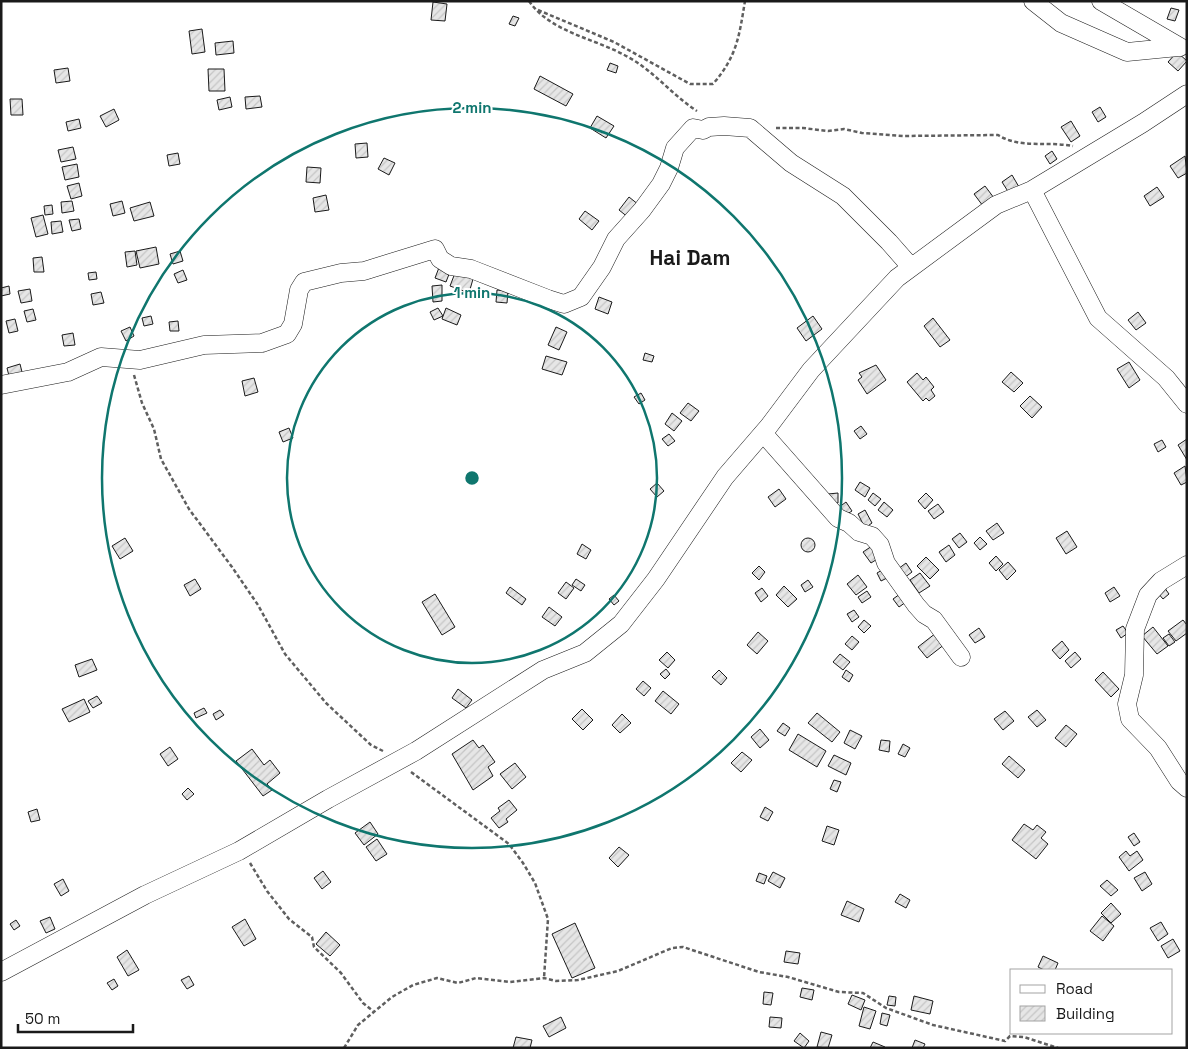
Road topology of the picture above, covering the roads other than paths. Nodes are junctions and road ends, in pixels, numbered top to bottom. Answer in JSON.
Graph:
{"nodes":[{"id":1,"x":1033,"y":1,"type":"edge"},
{"id":2,"x":1100,"y":1,"type":"edge"},
{"id":3,"x":1183,"y":49,"type":"edge"},
{"id":4,"x":1187,"y":94,"type":"edge"},
{"id":5,"x":1032,"y":190,"type":"junction"},
{"id":6,"x":911,"y":267,"type":"junction"},
{"id":7,"x":1,"y":385,"type":"edge"},
{"id":8,"x":1187,"y":404,"type":"edge"},
{"id":9,"x":763,"y":433,"type":"junction"},
{"id":10,"x":1187,"y":565,"type":"edge"},
{"id":11,"x":961,"y":657,"type":"dead end"},
{"id":12,"x":1187,"y":788,"type":"edge"},
{"id":13,"x":1,"y":972,"type":"edge"}],
"edges":[{"from":1,"to":3,"type":"street"},
{"from":2,"to":3,"type":"street"},
{"from":4,"to":5,"type":"street"},
{"from":5,"to":6,"type":"street"},
{"from":5,"to":8,"type":"street"},
{"from":6,"to":7,"type":"street"},
{"from":6,"to":9,"type":"street"},
{"from":9,"to":11,"type":"street"},
{"from":9,"to":13,"type":"street"},
{"from":10,"to":12,"type":"street"}]}
